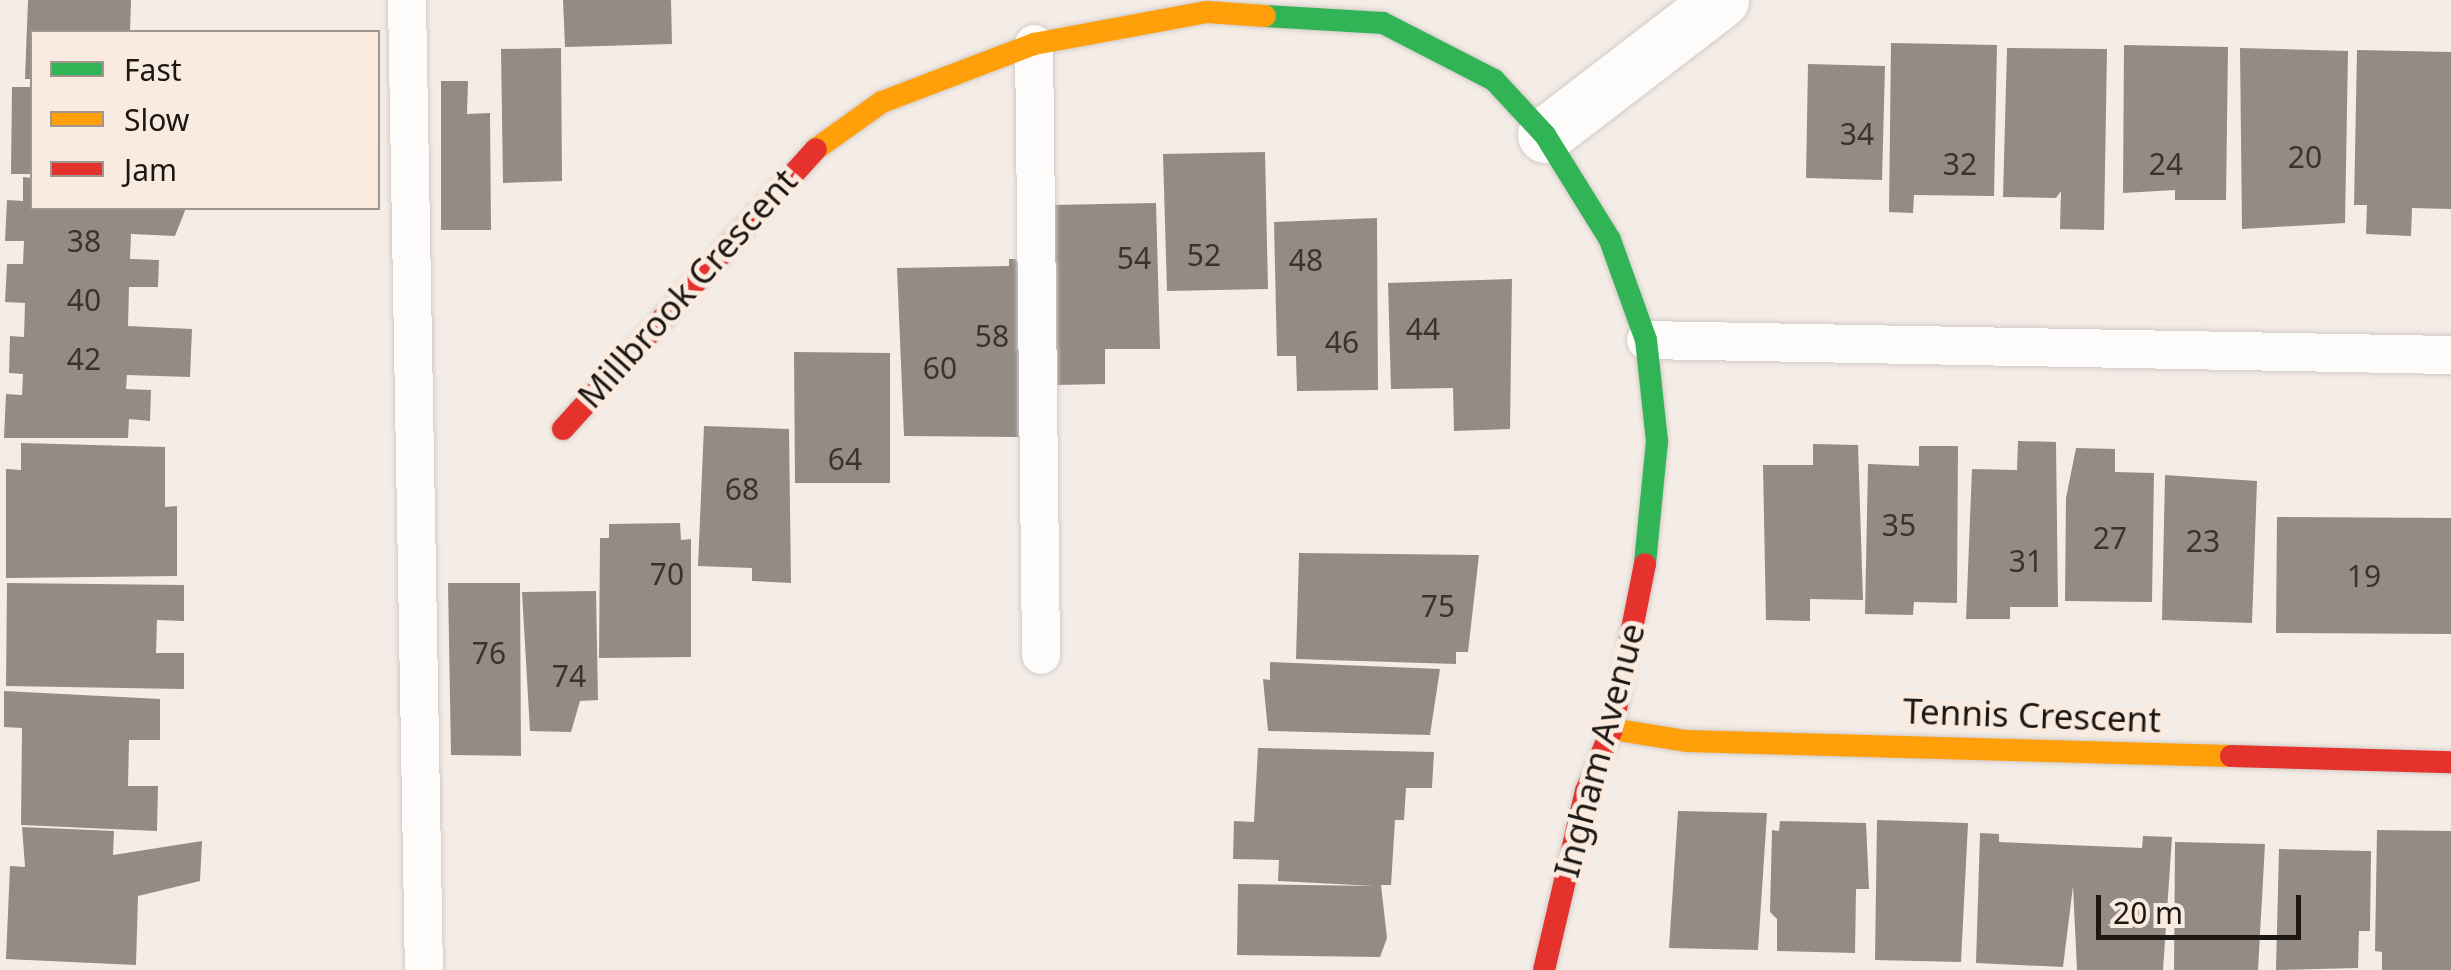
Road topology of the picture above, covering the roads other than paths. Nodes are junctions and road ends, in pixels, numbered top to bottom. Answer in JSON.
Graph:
{"nodes":[{"id":1,"x":407,"y":0,"type":"edge"},
{"id":2,"x":1721,"y":0,"type":"edge"},
{"id":3,"x":1379,"y":12,"type":"edge"},
{"id":4,"x":1034,"y":44,"type":"junction"},
{"id":5,"x":1545,"y":135,"type":"junction"},
{"id":6,"x":1646,"y":340,"type":"junction"},
{"id":7,"x":2451,"y":355,"type":"edge"},
{"id":8,"x":563,"y":429,"type":"dead end"},
{"id":9,"x":1041,"y":655,"type":"dead end"},
{"id":10,"x":1612,"y":729,"type":"junction"},
{"id":11,"x":2451,"y":762,"type":"edge"},
{"id":12,"x":424,"y":970,"type":"edge"},
{"id":13,"x":1544,"y":970,"type":"edge"}],
"edges":[{"from":1,"to":12,"type":"lane"},
{"from":2,"to":5,"type":"street"},
{"from":3,"to":4,"type":"street","name":"Millbrook Crescent"},
{"from":3,"to":5,"type":"street","name":"Millbrook Crescent"},
{"from":4,"to":8,"type":"street","name":"Millbrook Crescent"},
{"from":4,"to":9,"type":"lane"},
{"from":5,"to":6,"type":"street","name":"Ingham Avenue"},
{"from":6,"to":7,"type":"lane"},
{"from":6,"to":10,"type":"street","name":"Ingham Avenue"},
{"from":10,"to":11,"type":"street","name":"Tennis Crescent"},
{"from":10,"to":13,"type":"street","name":"Ingham Avenue"}]}
